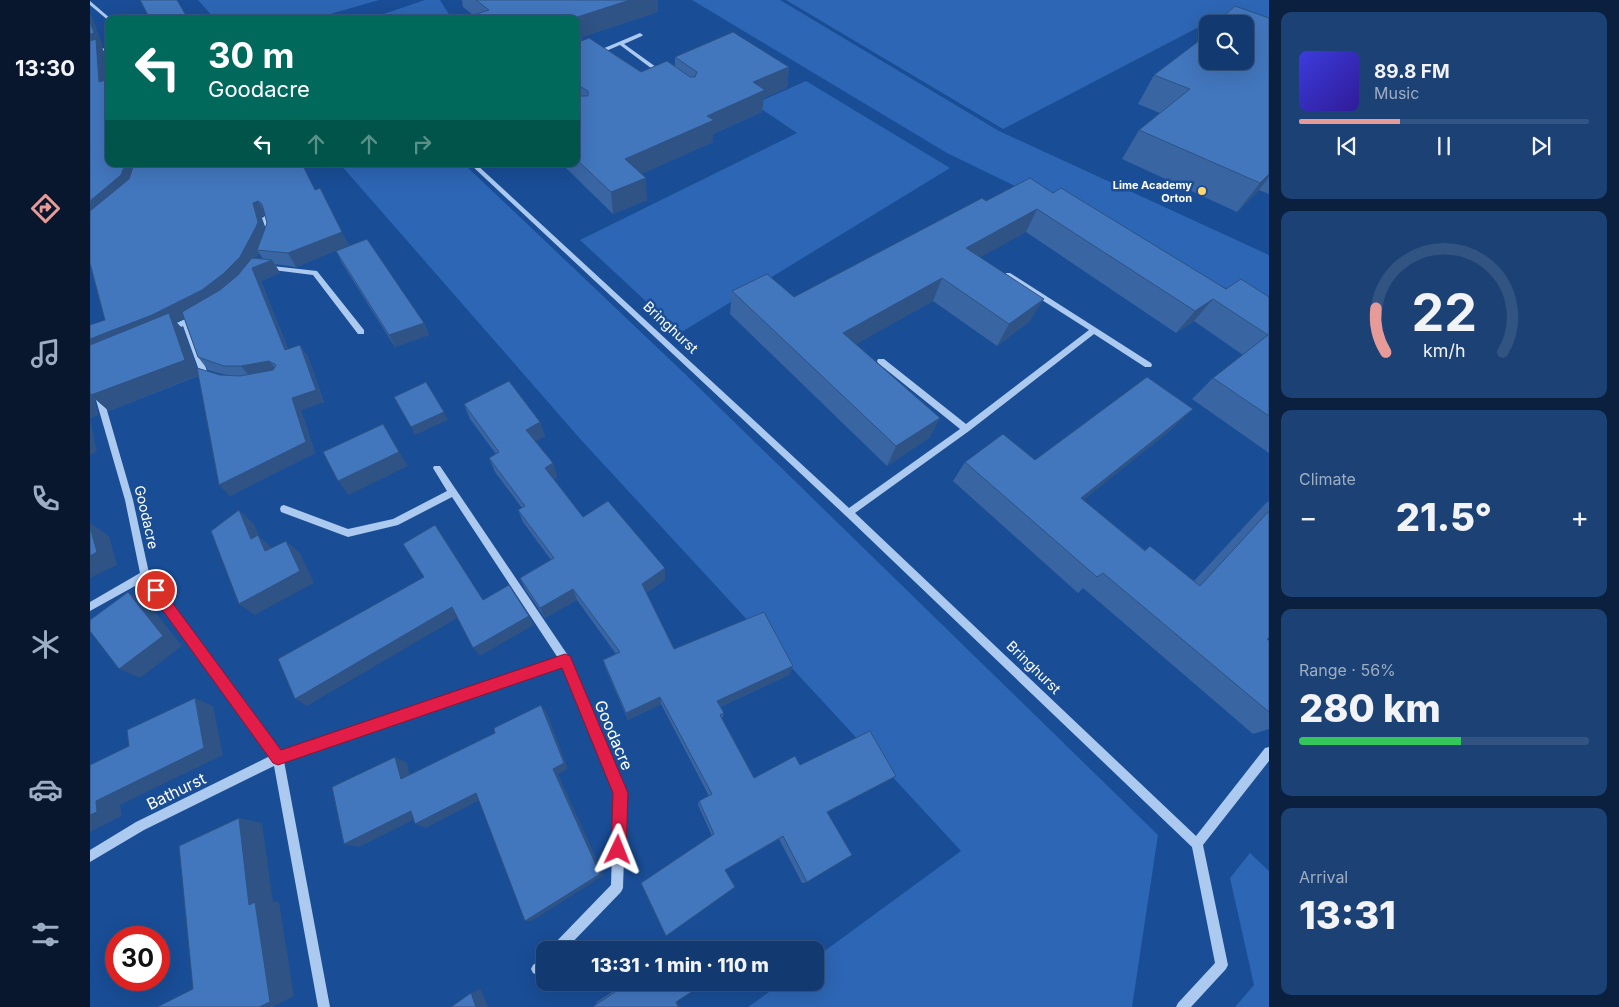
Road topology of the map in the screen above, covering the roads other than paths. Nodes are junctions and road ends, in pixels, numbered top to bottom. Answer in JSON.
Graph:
{"nodes":[{"id":1,"x":90,"y":2,"type":"edge"},
{"id":2,"x":105,"y":16,"type":"edge"},
{"id":3,"x":640,"y":35,"type":"dead end"},
{"id":4,"x":621,"y":44,"type":"junction"},
{"id":5,"x":105,"y":49,"type":"edge"},
{"id":6,"x":90,"y":54,"type":"edge"},
{"id":7,"x":580,"y":60,"type":"edge"},
{"id":8,"x":669,"y":79,"type":"edge"},
{"id":9,"x":476,"y":167,"type":"edge"},
{"id":10,"x":264,"y":218,"type":"edge"},
{"id":11,"x":268,"y":244,"type":"edge"},
{"id":12,"x":262,"y":259,"type":"edge"},
{"id":13,"x":1008,"y":274,"type":"edge"},
{"id":14,"x":202,"y":313,"type":"edge"},
{"id":15,"x":186,"y":324,"type":"junction"},
{"id":16,"x":1094,"y":330,"type":"junction"},
{"id":17,"x":361,"y":332,"type":"dead end"},
{"id":18,"x":160,"y":334,"type":"edge"},
{"id":19,"x":881,"y":361,"type":"dead end"},
{"id":20,"x":1148,"y":365,"type":"dead end"},
{"id":21,"x":216,"y":380,"type":"edge"},
{"id":22,"x":94,"y":386,"type":"edge"},
{"id":23,"x":966,"y":430,"type":"junction"},
{"id":24,"x":437,"y":468,"type":"dead end"},
{"id":25,"x":453,"y":492,"type":"junction"},
{"id":26,"x":284,"y":509,"type":"dead end"},
{"id":27,"x":849,"y":513,"type":"junction"},
{"id":28,"x":144,"y":575,"type":"junction"},
{"id":29,"x":90,"y":607,"type":"edge"},
{"id":30,"x":565,"y":660,"type":"junction"},
{"id":31,"x":1269,"y":752,"type":"edge"},
{"id":32,"x":278,"y":758,"type":"junction"},
{"id":33,"x":1197,"y":844,"type":"junction"},
{"id":34,"x":90,"y":856,"type":"edge"},
{"id":35,"x":565,"y":941,"type":"edge"},
{"id":36,"x":324,"y":1007,"type":"edge"},
{"id":37,"x":1182,"y":1007,"type":"edge"}],
"edges":[{"from":1,"to":2,"type":"street"},
{"from":3,"to":4,"type":"street"},
{"from":4,"to":7,"type":"street"},
{"from":4,"to":8,"type":"street"},
{"from":5,"to":6,"type":"street"},
{"from":9,"to":27,"type":"street","name":"Bringhurst"},
{"from":10,"to":11,"type":"street"},
{"from":12,"to":17,"type":"street"},
{"from":13,"to":16,"type":"street"},
{"from":14,"to":15,"type":"street"},
{"from":15,"to":18,"type":"street"},
{"from":15,"to":21,"type":"street"},
{"from":16,"to":20,"type":"street"},
{"from":16,"to":23,"type":"street"},
{"from":19,"to":23,"type":"street"},
{"from":22,"to":28,"type":"street","name":"Goodacre"},
{"from":23,"to":27,"type":"street"},
{"from":24,"to":25,"type":"street","name":"Goodacre"},
{"from":25,"to":26,"type":"street"},
{"from":25,"to":30,"type":"street","name":"Goodacre"},
{"from":27,"to":33,"type":"street","name":"Bringhurst"},
{"from":28,"to":29,"type":"street"},
{"from":28,"to":32,"type":"street","name":"Goodacre"},
{"from":30,"to":32,"type":"street"},
{"from":30,"to":35,"type":"street","name":"Goodacre"},
{"from":31,"to":33,"type":"street"},
{"from":32,"to":34,"type":"street","name":"Bathurst"},
{"from":32,"to":36,"type":"street","name":"Goodacre"},
{"from":33,"to":37,"type":"street"}]}
